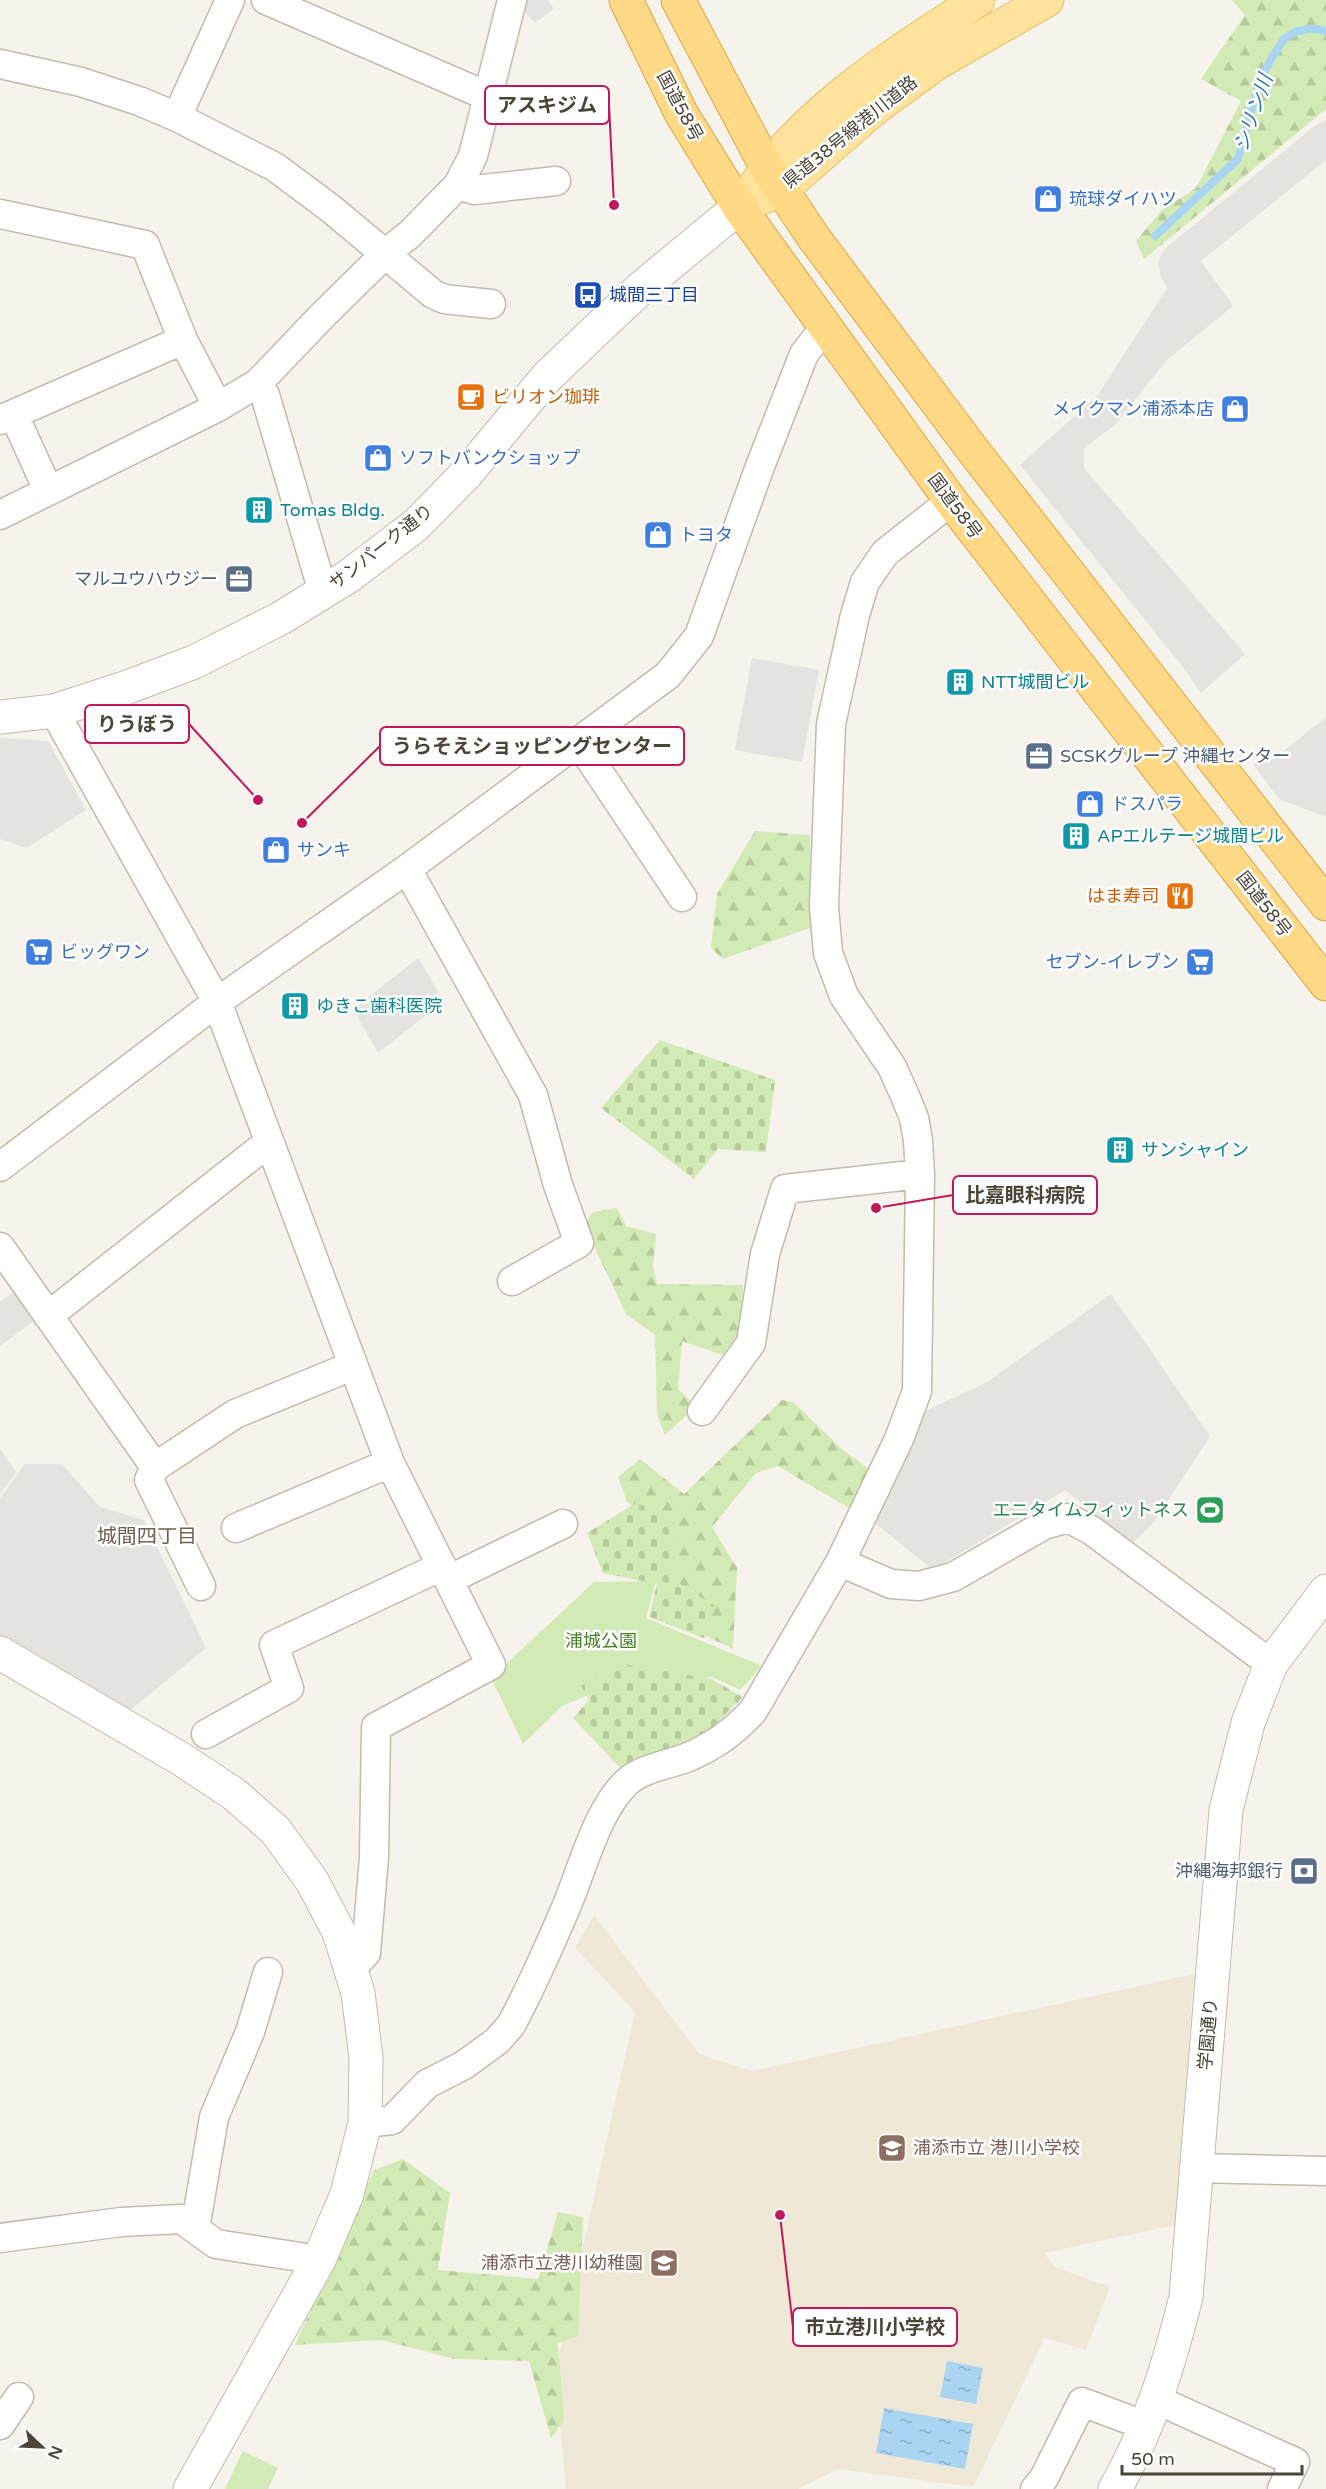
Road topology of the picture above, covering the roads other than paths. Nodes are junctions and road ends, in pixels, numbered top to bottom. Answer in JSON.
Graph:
{"nodes":[{"id":1,"x":230,"y":0,"type":"edge"},
{"id":2,"x":266,"y":0,"type":"edge"},
{"id":3,"x":512,"y":0,"type":"edge"},
{"id":4,"x":626,"y":0,"type":"edge"},
{"id":5,"x":678,"y":0,"type":"edge"},
{"id":6,"x":978,"y":0,"type":"edge"},
{"id":7,"x":1047,"y":0,"type":"edge"},
{"id":8,"x":0,"y":64,"type":"edge"},
{"id":9,"x":487,"y":96,"type":"junction"},
{"id":10,"x":177,"y":117,"type":"junction"},
{"id":11,"x":774,"y":179,"type":"junction"},
{"id":12,"x":556,"y":181,"type":"dead end"},
{"id":13,"x":458,"y":185,"type":"junction"},
{"id":14,"x":739,"y":207,"type":"junction"},
{"id":15,"x":0,"y":214,"type":"edge"},
{"id":16,"x":386,"y":253,"type":"junction"},
{"id":17,"x":491,"y":304,"type":"dead end"},
{"id":18,"x":826,"y":326,"type":"junction"},
{"id":19,"x":183,"y":340,"type":"junction"},
{"id":20,"x":258,"y":383,"type":"junction"},
{"id":21,"x":218,"y":407,"type":"junction"},
{"id":22,"x":7,"y":417,"type":"edge"},
{"id":23,"x":48,"y":490,"type":"junction"},
{"id":24,"x":951,"y":501,"type":"junction"},
{"id":25,"x":0,"y":515,"type":"edge"},
{"id":26,"x":323,"y":592,"type":"junction"},
{"id":27,"x":54,"y":711,"type":"junction"},
{"id":28,"x":0,"y":717,"type":"edge"},
{"id":29,"x":578,"y":741,"type":"junction"},
{"id":30,"x":407,"y":869,"type":"junction"},
{"id":31,"x":682,"y":897,"type":"dead end"},
{"id":32,"x":1326,"y":903,"type":"edge"},
{"id":33,"x":1326,"y":984,"type":"edge"},
{"id":34,"x":217,"y":1002,"type":"junction"},
{"id":35,"x":269,"y":1142,"type":"junction"},
{"id":36,"x":0,"y":1167,"type":"edge"},
{"id":37,"x":920,"y":1174,"type":"junction"},
{"id":38,"x":0,"y":1247,"type":"edge"},
{"id":39,"x":512,"y":1281,"type":"dead end"},
{"id":40,"x":48,"y":1316,"type":"junction"},
{"id":41,"x":352,"y":1366,"type":"junction"},
{"id":42,"x":702,"y":1411,"type":"dead end"},
{"id":43,"x":390,"y":1463,"type":"junction"},
{"id":44,"x":154,"y":1467,"type":"junction"},
{"id":45,"x":563,"y":1524,"type":"dead end"},
{"id":46,"x":236,"y":1528,"type":"dead end"},
{"id":47,"x":840,"y":1562,"type":"junction"},
{"id":48,"x":446,"y":1573,"type":"junction"},
{"id":49,"x":201,"y":1586,"type":"dead end"},
{"id":50,"x":1326,"y":1591,"type":"edge"},
{"id":51,"x":0,"y":1653,"type":"edge"},
{"id":52,"x":1271,"y":1664,"type":"junction"},
{"id":53,"x":206,"y":1734,"type":"dead end"},
{"id":54,"x":351,"y":1969,"type":"junction"},
{"id":55,"x":268,"y":1972,"type":"dead end"},
{"id":56,"x":365,"y":2123,"type":"junction"},
{"id":57,"x":1197,"y":2168,"type":"junction"},
{"id":58,"x":1326,"y":2171,"type":"edge"},
{"id":59,"x":195,"y":2229,"type":"junction"},
{"id":60,"x":0,"y":2238,"type":"edge"},
{"id":61,"x":319,"y":2260,"type":"junction"},
{"id":62,"x":20,"y":2397,"type":"dead end"},
{"id":63,"x":1152,"y":2413,"type":"junction"},
{"id":64,"x":0,"y":2425,"type":"edge"},
{"id":65,"x":190,"y":2489,"type":"edge"},
{"id":66,"x":1035,"y":2489,"type":"edge"},
{"id":67,"x":1115,"y":2489,"type":"edge"},
{"id":68,"x":1282,"y":2489,"type":"edge"}],
"edges":[{"from":1,"to":10,"type":"street"},
{"from":2,"to":9,"type":"street"},
{"from":3,"to":9,"type":"street"},
{"from":4,"to":14,"type":"highway","name":"国道58号"},
{"from":5,"to":11,"type":"highway"},
{"from":6,"to":11,"type":"main road","name":"県道38号線港川道路"},
{"from":7,"to":11,"type":"main road","name":"県道38号線港川道路"},
{"from":8,"to":10,"type":"street"},
{"from":9,"to":13,"type":"street"},
{"from":10,"to":16,"type":"street"},
{"from":11,"to":14,"type":"main road","name":"県道38号線港川道路"},
{"from":11,"to":32,"type":"highway"},
{"from":12,"to":13,"type":"street"},
{"from":13,"to":16,"type":"street"},
{"from":14,"to":18,"type":"highway","name":"国道58号"},
{"from":14,"to":26,"type":"street","name":"サンパーク通り"},
{"from":15,"to":19,"type":"street"},
{"from":16,"to":17,"type":"street"},
{"from":16,"to":20,"type":"street"},
{"from":18,"to":24,"type":"highway","name":"国道58号"},
{"from":18,"to":29,"type":"street"},
{"from":19,"to":21,"type":"street"},
{"from":19,"to":22,"type":"street"},
{"from":20,"to":21,"type":"street"},
{"from":20,"to":26,"type":"street"},
{"from":21,"to":23,"type":"street"},
{"from":22,"to":23,"type":"street"},
{"from":23,"to":25,"type":"street"},
{"from":24,"to":33,"type":"highway","name":"国道58号"},
{"from":24,"to":37,"type":"street"},
{"from":26,"to":27,"type":"street","name":"サンパーク通り"},
{"from":27,"to":28,"type":"street","name":"サンパーク通り"},
{"from":27,"to":34,"type":"street"},
{"from":29,"to":30,"type":"street"},
{"from":29,"to":31,"type":"street"},
{"from":30,"to":34,"type":"street"},
{"from":30,"to":39,"type":"street"},
{"from":34,"to":35,"type":"street"},
{"from":34,"to":36,"type":"street"},
{"from":35,"to":40,"type":"street"},
{"from":35,"to":41,"type":"street"},
{"from":37,"to":42,"type":"street"},
{"from":37,"to":47,"type":"street"},
{"from":38,"to":40,"type":"street"},
{"from":40,"to":44,"type":"street"},
{"from":41,"to":43,"type":"street"},
{"from":41,"to":44,"type":"street"},
{"from":43,"to":46,"type":"street"},
{"from":43,"to":48,"type":"street"},
{"from":44,"to":49,"type":"street"},
{"from":45,"to":48,"type":"street"},
{"from":47,"to":52,"type":"street"},
{"from":47,"to":56,"type":"street"},
{"from":48,"to":53,"type":"street"},
{"from":48,"to":54,"type":"street"},
{"from":50,"to":52,"type":"street","name":"学園通り"},
{"from":51,"to":54,"type":"street"},
{"from":52,"to":57,"type":"street","name":"学園通り"},
{"from":54,"to":56,"type":"street"},
{"from":55,"to":59,"type":"street"},
{"from":56,"to":61,"type":"street"},
{"from":57,"to":58,"type":"street"},
{"from":57,"to":63,"type":"street","name":"学園通り"},
{"from":59,"to":60,"type":"street"},
{"from":59,"to":61,"type":"street"},
{"from":61,"to":65,"type":"street"},
{"from":62,"to":64,"type":"street"},
{"from":63,"to":66,"type":"street"},
{"from":63,"to":67,"type":"street","name":"学園通り"},
{"from":63,"to":68,"type":"street"}]}
